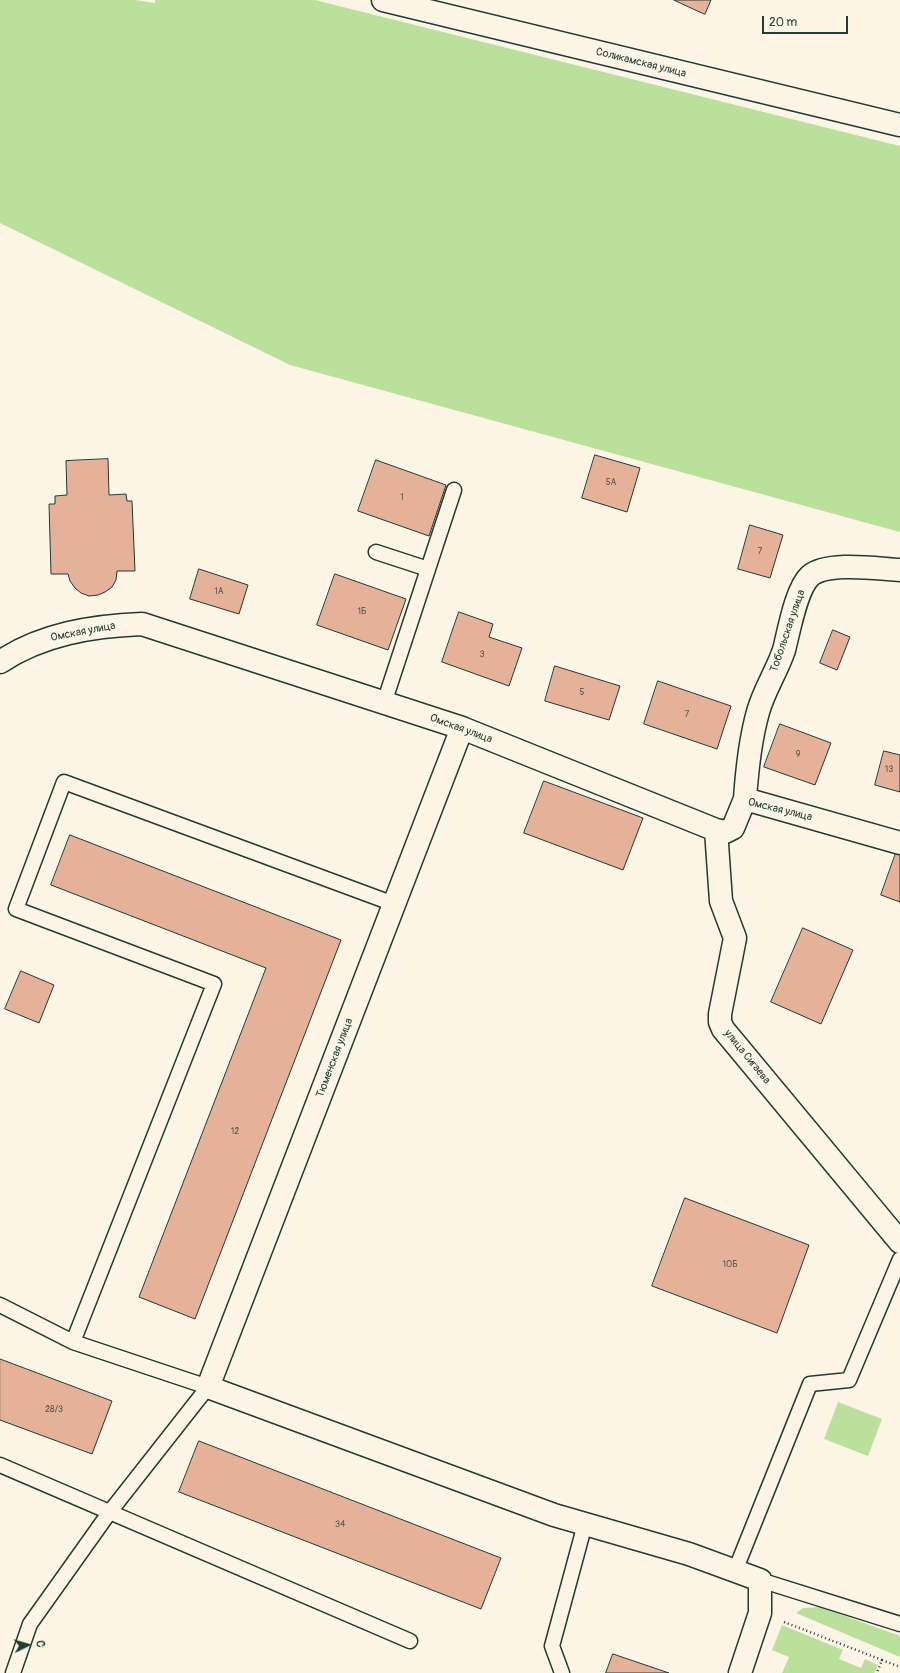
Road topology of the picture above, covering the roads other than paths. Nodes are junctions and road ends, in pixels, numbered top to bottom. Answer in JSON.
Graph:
{"nodes":[{"id":1,"x":383,"y":0,"type":"edge"},
{"id":2,"x":900,"y":125,"type":"edge"},
{"id":3,"x":454,"y":490,"type":"dead end"},
{"id":4,"x":376,"y":552,"type":"dead end"},
{"id":5,"x":428,"y":569,"type":"junction"},
{"id":6,"x":900,"y":570,"type":"edge"},
{"id":7,"x":0,"y":662,"type":"edge"},
{"id":8,"x":384,"y":703,"type":"junction"},
{"id":9,"x":462,"y":728,"type":"junction"},
{"id":10,"x":745,"y":799,"type":"junction"},
{"id":11,"x":716,"y":830,"type":"junction"},
{"id":12,"x":900,"y":843,"type":"edge"},
{"id":13,"x":394,"y":904,"type":"junction"},
{"id":14,"x":900,"y":1242,"type":"edge"},
{"id":15,"x":900,"y":1259,"type":"edge"},
{"id":16,"x":0,"y":1305,"type":"edge"},
{"id":17,"x":73,"y":1342,"type":"junction"},
{"id":18,"x":208,"y":1387,"type":"junction"},
{"id":19,"x":0,"y":1465,"type":"edge"},
{"id":20,"x":109,"y":1513,"type":"junction"},
{"id":21,"x":585,"y":1524,"type":"junction"},
{"id":22,"x":735,"y":1571,"type":"junction"},
{"id":23,"x":760,"y":1580,"type":"junction"},
{"id":24,"x":900,"y":1624,"type":"edge"},
{"id":25,"x":410,"y":1641,"type":"dead end"},
{"id":26,"x":13,"y":1673,"type":"edge"},
{"id":27,"x":562,"y":1673,"type":"edge"},
{"id":28,"x":740,"y":1673,"type":"edge"}],
"edges":[{"from":1,"to":2,"type":"street","name":"Соликамская улица"},
{"from":3,"to":5,"type":"lane"},
{"from":4,"to":5,"type":"lane"},
{"from":5,"to":8,"type":"lane"},
{"from":6,"to":10,"type":"street","name":"Тобольская улица"},
{"from":7,"to":8,"type":"street","name":"Омская улица"},
{"from":8,"to":9,"type":"street","name":"Омская улица"},
{"from":9,"to":11,"type":"street","name":"Омская улица"},
{"from":9,"to":13,"type":"street","name":"Тюменская улица"},
{"from":10,"to":11,"type":"street","name":"Омская улица"},
{"from":10,"to":12,"type":"street","name":"Омская улица"},
{"from":11,"to":14,"type":"street","name":"улица Сигаева"},
{"from":13,"to":17,"type":"lane"},
{"from":13,"to":18,"type":"street","name":"Тюменская улица"},
{"from":15,"to":22,"type":"lane"},
{"from":16,"to":17,"type":"lane"},
{"from":17,"to":18,"type":"lane"},
{"from":18,"to":20,"type":"lane"},
{"from":18,"to":21,"type":"street"},
{"from":19,"to":20,"type":"lane"},
{"from":20,"to":25,"type":"lane"},
{"from":20,"to":26,"type":"lane"},
{"from":21,"to":22,"type":"street"},
{"from":21,"to":27,"type":"lane"},
{"from":22,"to":23,"type":"street"},
{"from":23,"to":24,"type":"lane"},
{"from":23,"to":28,"type":"street"}]}
